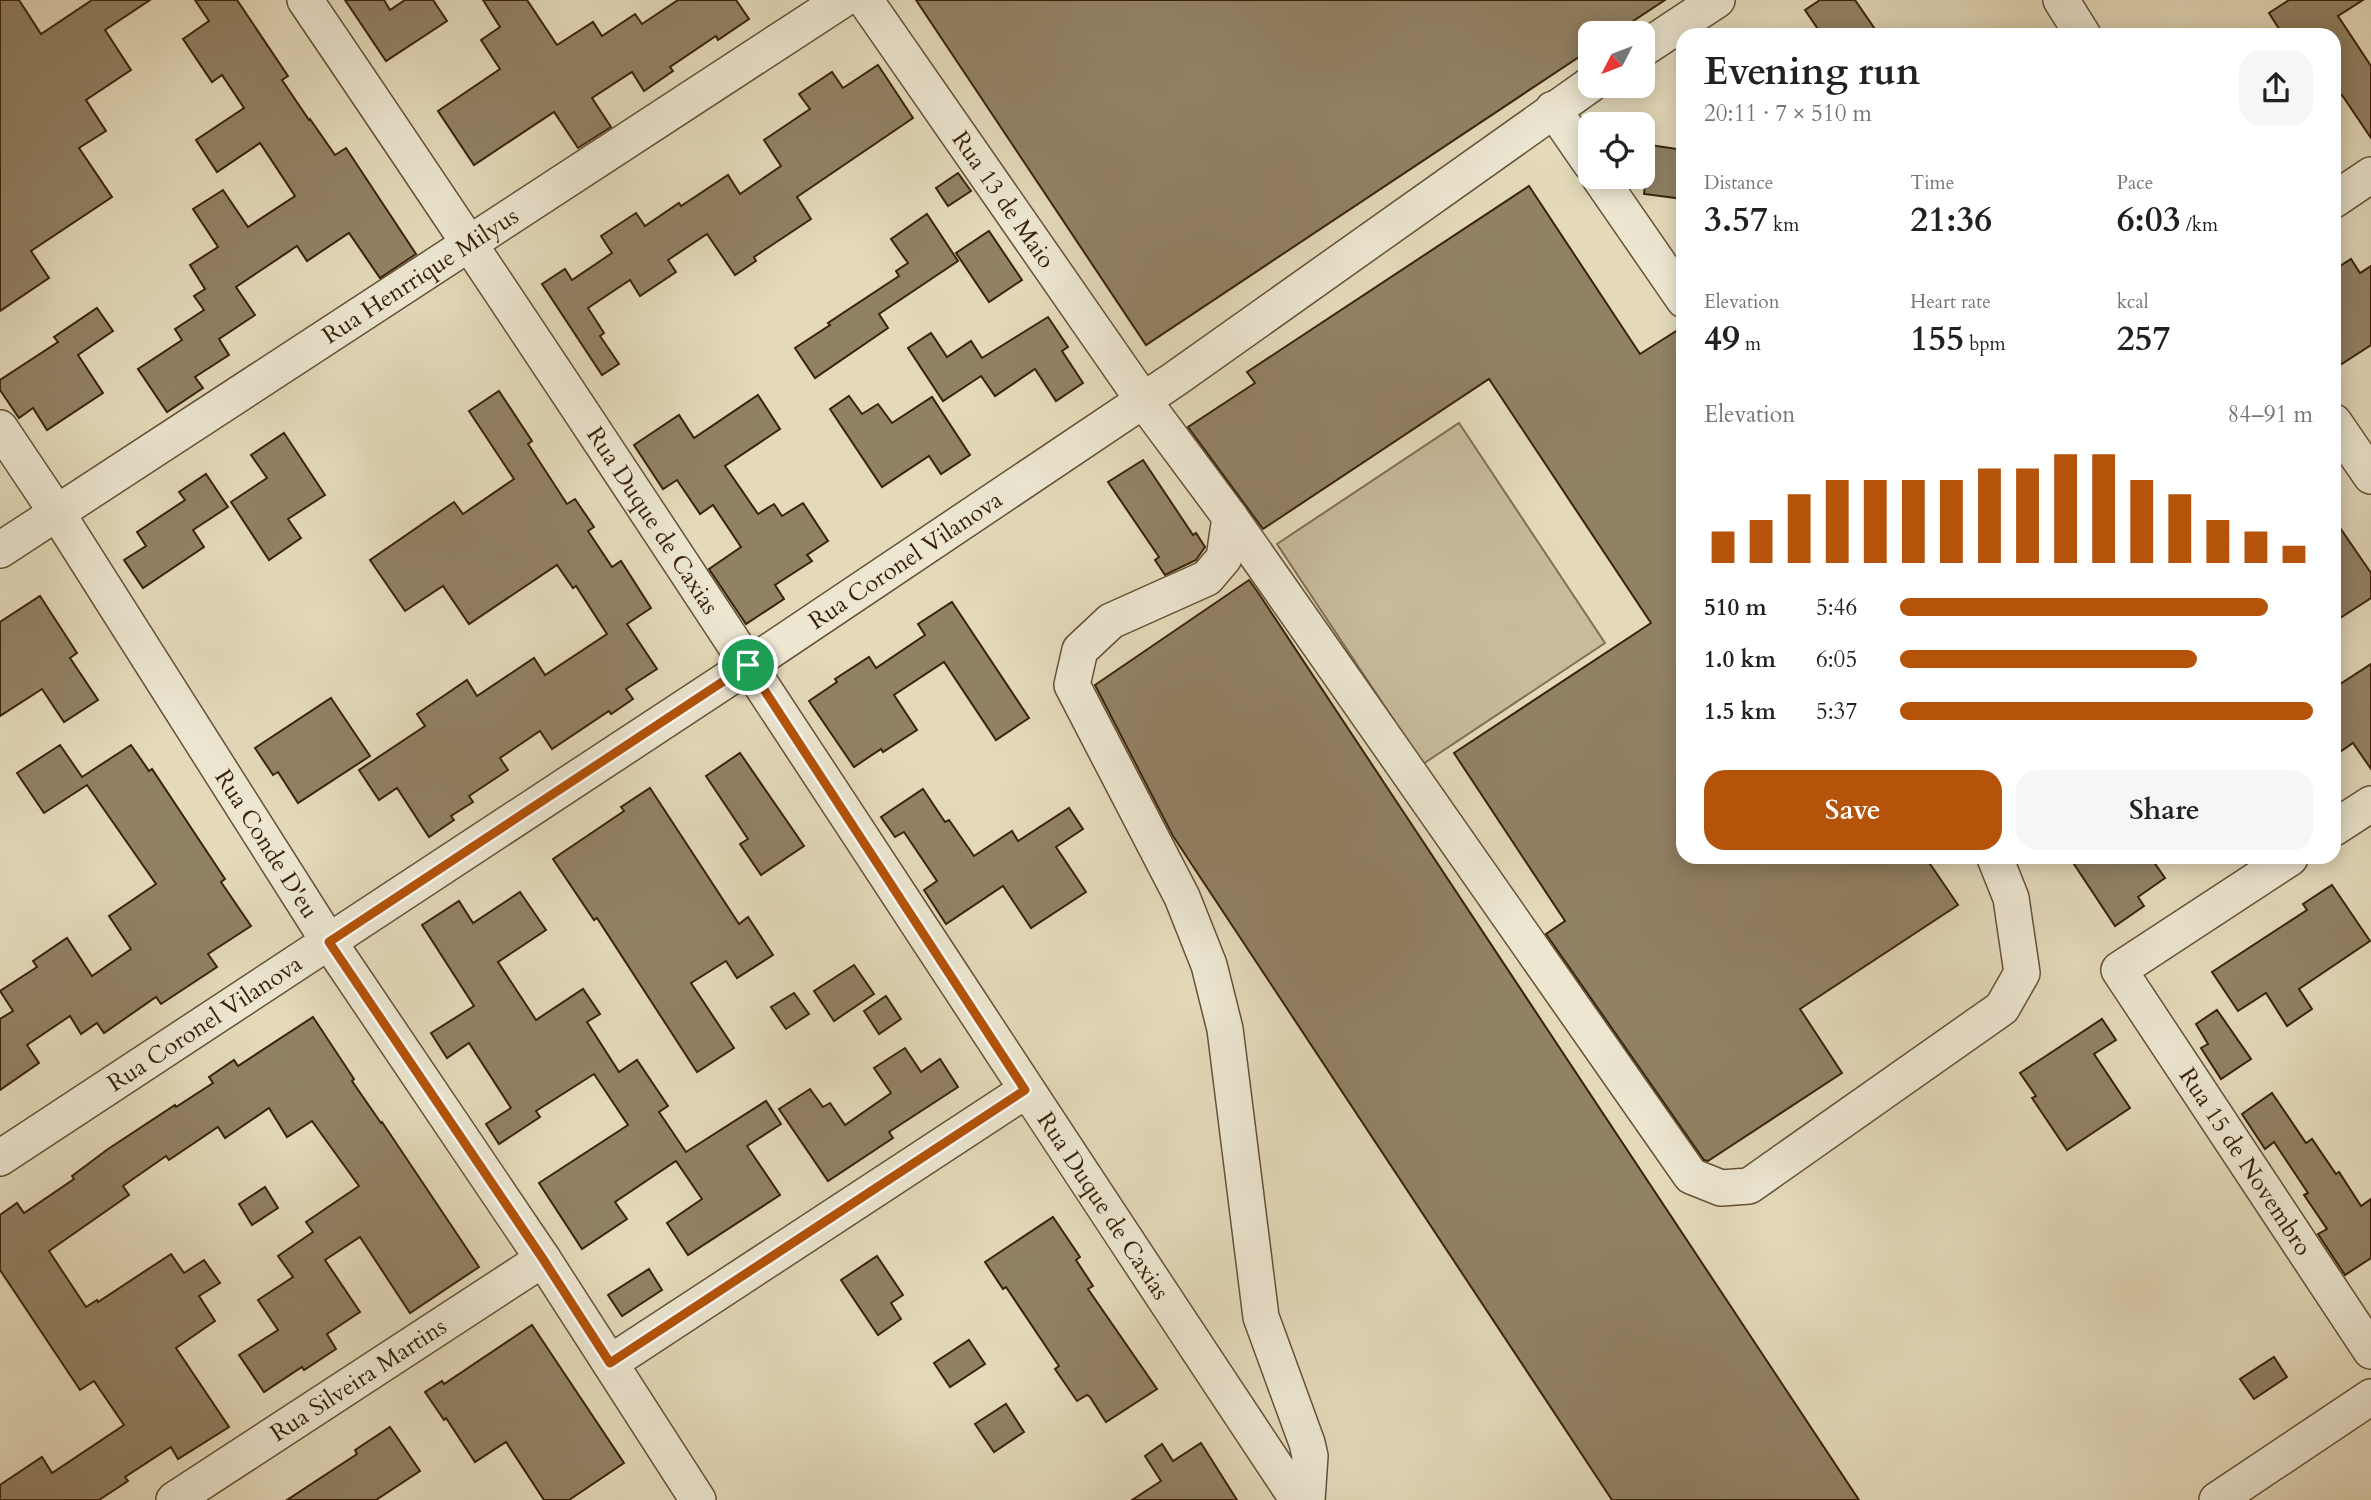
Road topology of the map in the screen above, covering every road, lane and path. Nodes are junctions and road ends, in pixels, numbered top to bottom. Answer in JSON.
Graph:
{"nodes":[{"id":1,"x":306,"y":0,"type":"edge"},
{"id":2,"x":842,"y":0,"type":"edge"},
{"id":3,"x":865,"y":0,"type":"edge"},
{"id":4,"x":1717,"y":0,"type":"edge"},
{"id":5,"x":2061,"y":0,"type":"edge"},
{"id":6,"x":2079,"y":28,"type":"edge"},
{"id":7,"x":1656,"y":40,"type":"edge"},
{"id":8,"x":1578,"y":93,"type":"edge"},
{"id":9,"x":1553,"y":109,"type":"junction"},
{"id":10,"x":1578,"y":145,"type":"edge"},
{"id":11,"x":2371,"y":175,"type":"edge"},
{"id":12,"x":1608,"y":189,"type":"edge"},
{"id":13,"x":2341,"y":195,"type":"edge"},
{"id":14,"x":469,"y":242,"type":"junction"},
{"id":15,"x":1676,"y":288,"type":"edge"},
{"id":16,"x":1143,"y":400,"type":"junction"},
{"id":17,"x":0,"y":428,"type":"edge"},
{"id":18,"x":2341,"y":432,"type":"edge"},
{"id":19,"x":2371,"y":477,"type":"edge"},
{"id":20,"x":57,"y":513,"type":"junction"},
{"id":21,"x":1230,"y":517,"type":"junction"},
{"id":22,"x":0,"y":550,"type":"edge"},
{"id":23,"x":748,"y":665,"type":"junction"},
{"id":24,"x":2371,"y":804,"type":"edge"},
{"id":25,"x":2341,"y":823,"type":"edge"},
{"id":26,"x":1997,"y":864,"type":"edge"},
{"id":27,"x":2281,"y":864,"type":"edge"},
{"id":28,"x":329,"y":942,"type":"junction"},
{"id":29,"x":1025,"y":1090,"type":"junction"},
{"id":30,"x":0,"y":1158,"type":"edge"},
{"id":31,"x":543,"y":1259,"type":"junction"},
{"id":32,"x":2371,"y":1351,"type":"edge"},
{"id":33,"x":610,"y":1363,"type":"junction"},
{"id":34,"x":2371,"y":1397,"type":"edge"},
{"id":35,"x":174,"y":1500,"type":"edge"},
{"id":36,"x":698,"y":1500,"type":"edge"},
{"id":37,"x":1298,"y":1500,"type":"edge"},
{"id":38,"x":1307,"y":1500,"type":"edge"},
{"id":39,"x":2217,"y":1500,"type":"edge"}],
"edges":[{"from":1,"to":14,"type":"street","name":"Rua Duque de Caxias"},
{"from":2,"to":14,"type":"street","name":"Rua Henrrique Milyus"},
{"from":3,"to":16,"type":"street","name":"Rua 13 de Maio"},
{"from":4,"to":7,"type":"street"},
{"from":5,"to":6,"type":"street"},
{"from":8,"to":9,"type":"street","name":"Rua Coronel Vilanova"},
{"from":9,"to":10,"type":"street"},
{"from":9,"to":16,"type":"street","name":"Rua Coronel Vilanova"},
{"from":11,"to":13,"type":"street"},
{"from":12,"to":15,"type":"street"},
{"from":14,"to":20,"type":"street","name":"Rua Henrrique Milyus"},
{"from":14,"to":23,"type":"street","name":"Rua Duque de Caxias"},
{"from":16,"to":21,"type":"street","name":"Rua 13 de Maio"},
{"from":16,"to":23,"type":"street","name":"Rua Coronel Vilanova"},
{"from":17,"to":20,"type":"street","name":"Rua Conde D'eu"},
{"from":18,"to":19,"type":"street"},
{"from":20,"to":22,"type":"street","name":"Rua Henrrique Milyus"},
{"from":20,"to":28,"type":"street","name":"Rua Conde D'eu"},
{"from":21,"to":26,"type":"street","name":"Rua 13 de Maio"},
{"from":21,"to":38,"type":"street"},
{"from":23,"to":28,"type":"street","name":"Rua Coronel Vilanova"},
{"from":23,"to":29,"type":"street","name":"Rua Duque de Caxias"},
{"from":24,"to":25,"type":"street"},
{"from":27,"to":32,"type":"street","name":"Rua 15 de Novembro"},
{"from":28,"to":30,"type":"street","name":"Rua Coronel Vilanova"},
{"from":28,"to":31,"type":"street","name":"Rua Conde D'eu"},
{"from":29,"to":33,"type":"street"},
{"from":29,"to":37,"type":"street","name":"Rua Duque de Caxias"},
{"from":31,"to":33,"type":"street","name":"Rua Conde D'eu"},
{"from":31,"to":35,"type":"street","name":"Rua Silveira Martins"},
{"from":33,"to":36,"type":"street","name":"Rua Conde D'eu"},
{"from":34,"to":39,"type":"street"}]}
